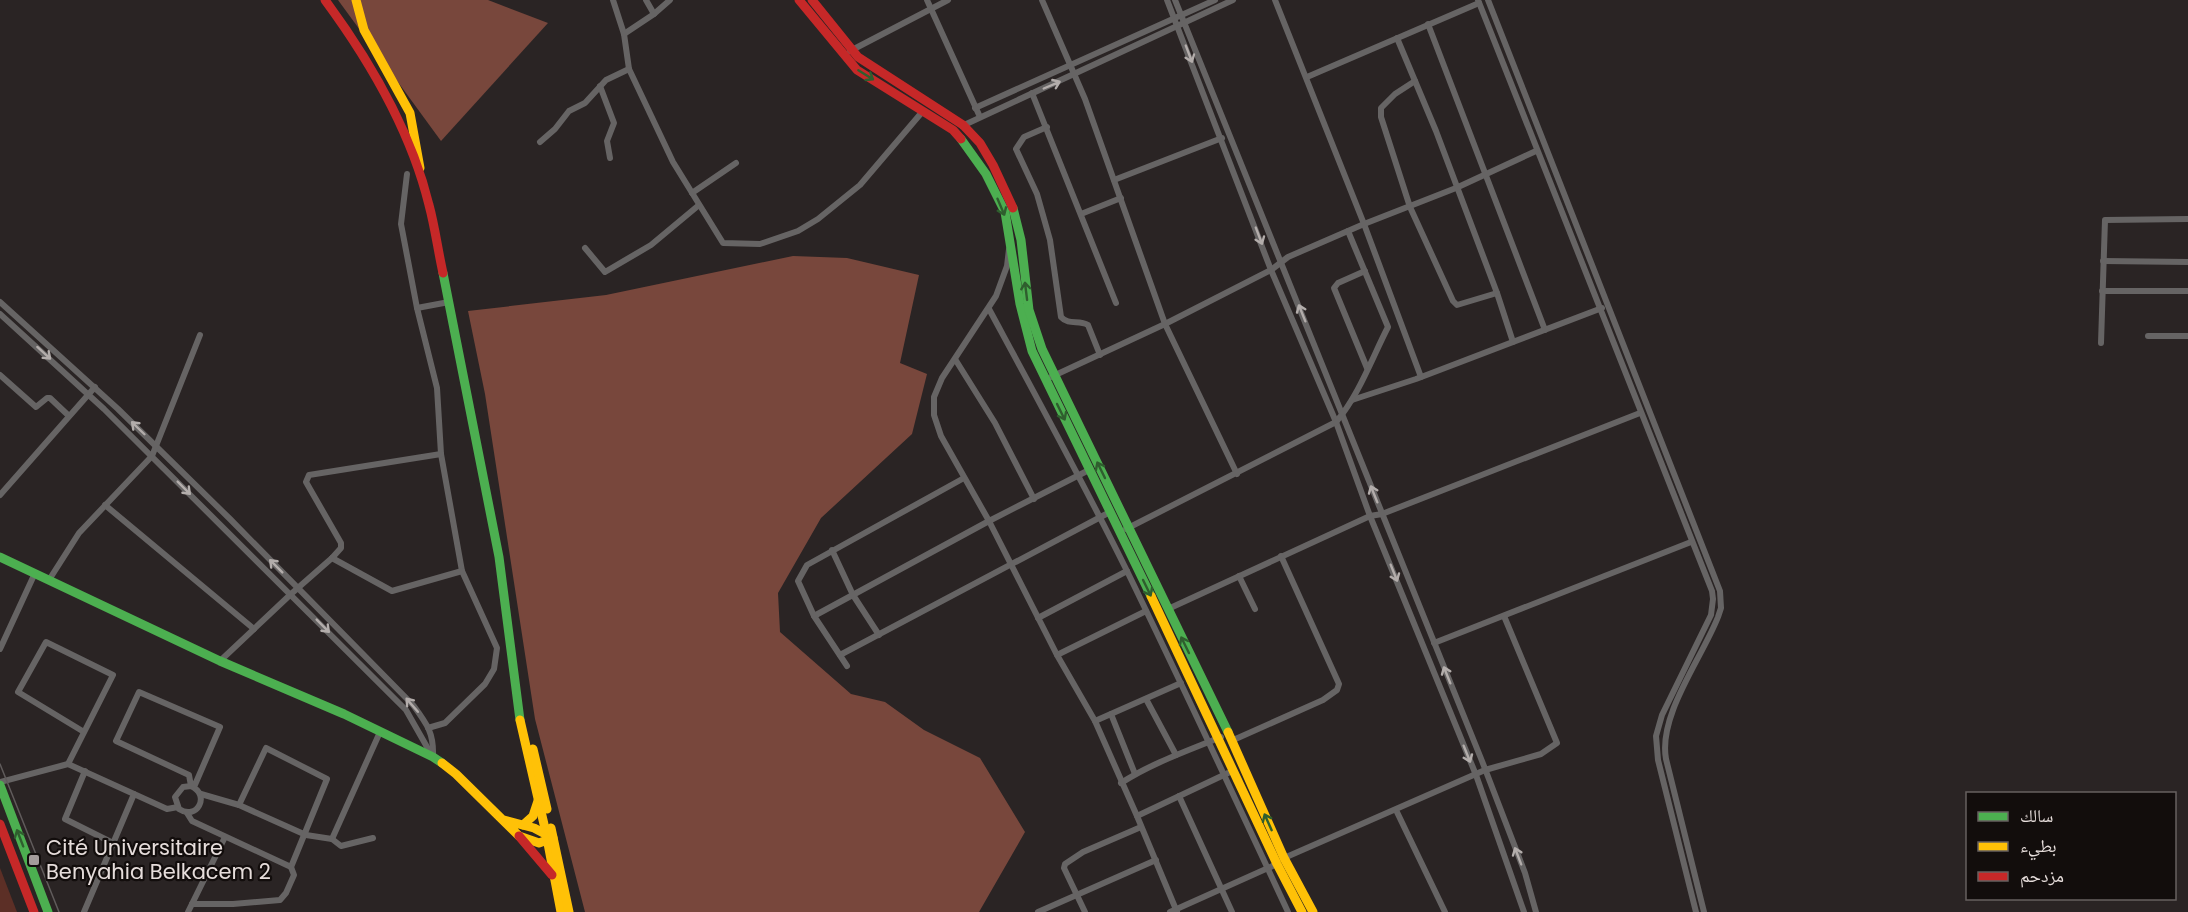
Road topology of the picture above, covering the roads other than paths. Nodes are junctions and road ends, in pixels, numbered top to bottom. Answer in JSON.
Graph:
{"nodes":[{"id":1,"x":325,"y":0,"type":"edge"},
{"id":2,"x":356,"y":0,"type":"edge"},
{"id":3,"x":613,"y":0,"type":"edge"},
{"id":4,"x":646,"y":0,"type":"edge"},
{"id":5,"x":670,"y":0,"type":"edge"},
{"id":6,"x":799,"y":0,"type":"edge"},
{"id":7,"x":812,"y":0,"type":"edge"},
{"id":8,"x":927,"y":0,"type":"edge"},
{"id":9,"x":948,"y":0,"type":"edge"},
{"id":10,"x":1042,"y":0,"type":"edge"},
{"id":11,"x":1167,"y":0,"type":"edge"},
{"id":12,"x":1175,"y":0,"type":"edge"},
{"id":13,"x":1215,"y":0,"type":"edge"},
{"id":14,"x":1233,"y":0,"type":"edge"},
{"id":15,"x":1275,"y":0,"type":"edge"},
{"id":16,"x":1489,"y":3,"type":"edge"},
{"id":17,"x":1479,"y":4,"type":"edge"},
{"id":18,"x":931,"y":8,"type":"junction"},
{"id":19,"x":654,"y":14,"type":"junction"},
{"id":20,"x":1181,"y":19,"type":"junction"},
{"id":21,"x":1428,"y":24,"type":"junction"},
{"id":22,"x":1178,"y":26,"type":"junction"},
{"id":23,"x":624,"y":34,"type":"junction"},
{"id":24,"x":1397,"y":38,"type":"junction"},
{"id":25,"x":852,"y":50,"type":"junction"},
{"id":26,"x":843,"y":55,"type":"junction"},
{"id":27,"x":1071,"y":64,"type":"junction"},
{"id":28,"x":629,"y":69,"type":"junction"},
{"id":29,"x":1075,"y":74,"type":"junction"},
{"id":30,"x":1307,"y":77,"type":"junction"},
{"id":31,"x":1415,"y":81,"type":"junction"},
{"id":32,"x":600,"y":86,"type":"junction"},
{"id":33,"x":1032,"y":93,"type":"junction"},
{"id":34,"x":975,"y":108,"type":"junction"},
{"id":35,"x":922,"y":111,"type":"junction"},
{"id":36,"x":980,"y":117,"type":"junction"},
{"id":37,"x":963,"y":125,"type":"junction"},
{"id":38,"x":1047,"y":127,"type":"junction"},
{"id":39,"x":953,"y":130,"type":"junction"},
{"id":40,"x":1222,"y":138,"type":"junction"},
{"id":41,"x":540,"y":142,"type":"dead end"},
{"id":42,"x":1536,"y":151,"type":"junction"},
{"id":43,"x":610,"y":158,"type":"dead end"},
{"id":44,"x":736,"y":163,"type":"dead end"},
{"id":45,"x":407,"y":174,"type":"dead end"},
{"id":46,"x":420,"y":174,"type":"junction"},
{"id":47,"x":1485,"y":174,"type":"junction"},
{"id":48,"x":1114,"y":180,"type":"junction"},
{"id":49,"x":1456,"y":188,"type":"junction"},
{"id":50,"x":692,"y":193,"type":"junction"},
{"id":51,"x":1121,"y":198,"type":"junction"},
{"id":52,"x":699,"y":205,"type":"junction"},
{"id":53,"x":1410,"y":207,"type":"junction"},
{"id":54,"x":1081,"y":214,"type":"junction"},
{"id":55,"x":2188,"y":219,"type":"edge"},
{"id":56,"x":1364,"y":224,"type":"junction"},
{"id":57,"x":1348,"y":231,"type":"junction"},
{"id":58,"x":1009,"y":234,"type":"junction"},
{"id":59,"x":585,"y":248,"type":"dead end"},
{"id":60,"x":1281,"y":261,"type":"junction"},
{"id":61,"x":2103,"y":261,"type":"junction"},
{"id":62,"x":2188,"y":262,"type":"edge"},
{"id":63,"x":1271,"y":270,"type":"junction"},
{"id":64,"x":1365,"y":271,"type":"junction"},
{"id":65,"x":2102,"y":291,"type":"junction"},
{"id":66,"x":2188,"y":291,"type":"edge"},
{"id":67,"x":1497,"y":293,"type":"junction"},
{"id":68,"x":0,"y":302,"type":"edge"},
{"id":69,"x":449,"y":302,"type":"junction"},
{"id":70,"x":1116,"y":303,"type":"dead end"},
{"id":71,"x":1608,"y":305,"type":"junction"},
{"id":72,"x":417,"y":308,"type":"junction"},
{"id":73,"x":988,"y":309,"type":"junction"},
{"id":74,"x":1599,"y":309,"type":"junction"},
{"id":75,"x":0,"y":314,"type":"edge"},
{"id":76,"x":1165,"y":324,"type":"junction"},
{"id":77,"x":1545,"y":330,"type":"junction"},
{"id":78,"x":200,"y":335,"type":"dead end"},
{"id":79,"x":2148,"y":336,"type":"dead end"},
{"id":80,"x":2188,"y":336,"type":"edge"},
{"id":81,"x":1513,"y":342,"type":"junction"},
{"id":82,"x":2102,"y":343,"type":"dead end"},
{"id":83,"x":1100,"y":355,"type":"junction"},
{"id":84,"x":955,"y":359,"type":"junction"},
{"id":85,"x":1367,"y":368,"type":"junction"},
{"id":86,"x":0,"y":375,"type":"edge"},
{"id":87,"x":1055,"y":375,"type":"junction"},
{"id":88,"x":1421,"y":377,"type":"junction"},
{"id":89,"x":1045,"y":380,"type":"junction"},
{"id":90,"x":95,"y":387,"type":"junction"},
{"id":91,"x":88,"y":394,"type":"junction"},
{"id":92,"x":1352,"y":400,"type":"junction"},
{"id":93,"x":1640,"y":413,"type":"junction"},
{"id":94,"x":1343,"y":414,"type":"junction"},
{"id":95,"x":69,"y":416,"type":"junction"},
{"id":96,"x":1336,"y":422,"type":"junction"},
{"id":97,"x":155,"y":446,"type":"junction"},
{"id":98,"x":441,"y":454,"type":"junction"},
{"id":99,"x":152,"y":456,"type":"junction"},
{"id":100,"x":1089,"y":470,"type":"junction"},
{"id":101,"x":1237,"y":474,"type":"junction"},
{"id":102,"x":1078,"y":476,"type":"junction"},
{"id":103,"x":964,"y":478,"type":"junction"},
{"id":104,"x":0,"y":495,"type":"edge"},
{"id":105,"x":1034,"y":499,"type":"junction"},
{"id":106,"x":105,"y":505,"type":"junction"},
{"id":107,"x":1110,"y":512,"type":"junction"},
{"id":108,"x":1382,"y":514,"type":"junction"},
{"id":109,"x":1371,"y":516,"type":"junction"},
{"id":110,"x":1100,"y":518,"type":"junction"},
{"id":111,"x":989,"y":521,"type":"junction"},
{"id":112,"x":1124,"y":530,"type":"junction"},
{"id":113,"x":1691,"y":542,"type":"junction"},
{"id":114,"x":832,"y":550,"type":"junction"},
{"id":115,"x":1281,"y":556,"type":"junction"},
{"id":116,"x":0,"y":557,"type":"edge"},
{"id":117,"x":332,"y":558,"type":"junction"},
{"id":118,"x":1011,"y":565,"type":"junction"},
{"id":119,"x":1127,"y":571,"type":"junction"},
{"id":120,"x":462,"y":572,"type":"junction"},
{"id":121,"x":35,"y":573,"type":"junction"},
{"id":122,"x":1239,"y":576,"type":"junction"},
{"id":123,"x":49,"y":580,"type":"junction"},
{"id":124,"x":298,"y":588,"type":"junction"},
{"id":125,"x":291,"y":594,"type":"junction"},
{"id":126,"x":853,"y":596,"type":"junction"},
{"id":127,"x":1168,"y":609,"type":"junction"},
{"id":128,"x":1255,"y":609,"type":"dead end"},
{"id":129,"x":1146,"y":611,"type":"junction"},
{"id":130,"x":814,"y":616,"type":"junction"},
{"id":131,"x":1504,"y":616,"type":"junction"},
{"id":132,"x":1038,"y":618,"type":"junction"},
{"id":133,"x":254,"y":629,"type":"junction"},
{"id":134,"x":879,"y":634,"type":"junction"},
{"id":135,"x":1434,"y":643,"type":"junction"},
{"id":136,"x":0,"y":649,"type":"edge"},
{"id":137,"x":840,"y":655,"type":"junction"},
{"id":138,"x":1057,"y":655,"type":"junction"},
{"id":139,"x":220,"y":661,"type":"junction"},
{"id":140,"x":847,"y":666,"type":"dead end"},
{"id":141,"x":1181,"y":682,"type":"junction"},
{"id":142,"x":518,"y":698,"type":"junction"},
{"id":143,"x":1146,"y":699,"type":"junction"},
{"id":144,"x":1111,"y":714,"type":"junction"},
{"id":145,"x":1095,"y":721,"type":"junction"},
{"id":146,"x":428,"y":728,"type":"junction"},
{"id":147,"x":84,"y":732,"type":"junction"},
{"id":148,"x":380,"y":732,"type":"junction"},
{"id":149,"x":1226,"y":738,"type":"junction"},
{"id":150,"x":1209,"y":742,"type":"junction"},
{"id":151,"x":1176,"y":755,"type":"junction"},
{"id":152,"x":433,"y":757,"type":"junction"},
{"id":153,"x":68,"y":764,"type":"junction"},
{"id":154,"x":1485,"y":770,"type":"junction"},
{"id":155,"x":85,"y":771,"type":"junction"},
{"id":156,"x":1229,"y":773,"type":"junction"},
{"id":157,"x":1135,"y":774,"type":"junction"},
{"id":158,"x":1476,"y":775,"type":"junction"},
{"id":159,"x":1121,"y":783,"type":"junction"},
{"id":160,"x":0,"y":784,"type":"edge"},
{"id":161,"x":193,"y":787,"type":"junction"},
{"id":162,"x":134,"y":794,"type":"junction"},
{"id":163,"x":201,"y":794,"type":"junction"},
{"id":164,"x":1179,"y":796,"type":"junction"},
{"id":165,"x":538,"y":798,"type":"junction"},
{"id":166,"x":239,"y":805,"type":"junction"},
{"id":167,"x":178,"y":807,"type":"junction"},
{"id":168,"x":1396,"y":810,"type":"junction"},
{"id":169,"x":187,"y":813,"type":"junction"},
{"id":170,"x":1137,"y":816,"type":"junction"},
{"id":171,"x":504,"y":820,"type":"junction"},
{"id":172,"x":0,"y":824,"type":"edge"},
{"id":173,"x":523,"y":825,"type":"junction"},
{"id":174,"x":1141,"y":827,"type":"junction"},
{"id":175,"x":306,"y":836,"type":"junction"},
{"id":176,"x":519,"y":836,"type":"junction"},
{"id":177,"x":225,"y":837,"type":"junction"},
{"id":178,"x":549,"y":837,"type":"junction"},
{"id":179,"x":373,"y":838,"type":"dead end"},
{"id":180,"x":332,"y":839,"type":"junction"},
{"id":181,"x":113,"y":843,"type":"junction"},
{"id":182,"x":1155,"y":860,"type":"junction"},
{"id":183,"x":1276,"y":863,"type":"junction"},
{"id":184,"x":291,"y":867,"type":"junction"},
{"id":185,"x":553,"y":876,"type":"junction"},
{"id":186,"x":1222,"y":889,"type":"junction"},
{"id":187,"x":1078,"y":896,"type":"junction"},
{"id":188,"x":192,"y":904,"type":"junction"},
{"id":189,"x":1174,"y":911,"type":"edge"},
{"id":190,"x":34,"y":912,"type":"edge"},
{"id":191,"x":48,"y":912,"type":"edge"},
{"id":192,"x":84,"y":912,"type":"edge"},
{"id":193,"x":188,"y":912,"type":"edge"},
{"id":194,"x":561,"y":912,"type":"edge"},
{"id":195,"x":569,"y":912,"type":"edge"},
{"id":196,"x":1038,"y":912,"type":"edge"},
{"id":197,"x":1085,"y":912,"type":"edge"},
{"id":198,"x":1232,"y":912,"type":"edge"},
{"id":199,"x":1288,"y":912,"type":"edge"},
{"id":200,"x":1302,"y":912,"type":"edge"},
{"id":201,"x":1313,"y":912,"type":"edge"},
{"id":202,"x":1445,"y":912,"type":"edge"},
{"id":203,"x":1524,"y":912,"type":"edge"},
{"id":204,"x":1536,"y":912,"type":"edge"},
{"id":205,"x":1696,"y":912,"type":"edge"},
{"id":206,"x":1704,"y":912,"type":"edge"}],
"edges":[{"from":1,"to":46,"type":"main road"},
{"from":2,"to":46,"type":"main road"},
{"from":3,"to":23,"type":"street"},
{"from":4,"to":19,"type":"street"},
{"from":5,"to":19,"type":"street"},
{"from":6,"to":26,"type":"main road"},
{"from":7,"to":25,"type":"main road"},
{"from":8,"to":18,"type":"street"},
{"from":9,"to":18,"type":"street"},
{"from":10,"to":27,"type":"street"},
{"from":11,"to":20,"type":"street"},
{"from":12,"to":20,"type":"street"},
{"from":13,"to":20,"type":"street"},
{"from":14,"to":20,"type":"street"},
{"from":15,"to":30,"type":"street"},
{"from":16,"to":17,"type":"street"},
{"from":16,"to":71,"type":"street"},
{"from":17,"to":21,"type":"street"},
{"from":17,"to":42,"type":"street"},
{"from":18,"to":25,"type":"street"},
{"from":18,"to":34,"type":"street"},
{"from":19,"to":23,"type":"street"},
{"from":20,"to":22,"type":"street"},
{"from":20,"to":27,"type":"street"},
{"from":20,"to":60,"type":"street"},
{"from":21,"to":24,"type":"street"},
{"from":21,"to":47,"type":"street"},
{"from":22,"to":29,"type":"street"},
{"from":22,"to":40,"type":"street","one_way":true},
{"from":23,"to":28,"type":"street"},
{"from":24,"to":30,"type":"street"},
{"from":24,"to":31,"type":"street"},
{"from":25,"to":26,"type":"street"},
{"from":25,"to":37,"type":"main road"},
{"from":26,"to":35,"type":"main road","one_way":true},
{"from":27,"to":29,"type":"street"},
{"from":27,"to":34,"type":"street"},
{"from":28,"to":32,"type":"street"},
{"from":28,"to":50,"type":"street"},
{"from":33,"to":29,"type":"street","one_way":true},
{"from":29,"to":48,"type":"street"},
{"from":30,"to":56,"type":"street"},
{"from":31,"to":49,"type":"street"},
{"from":31,"to":53,"type":"street"},
{"from":32,"to":41,"type":"street"},
{"from":32,"to":43,"type":"street"},
{"from":33,"to":36,"type":"street"},
{"from":33,"to":38,"type":"street"},
{"from":34,"to":36,"type":"street"},
{"from":35,"to":39,"type":"main road"},
{"from":35,"to":52,"type":"street"},
{"from":36,"to":37,"type":"street"},
{"from":37,"to":39,"type":"street"},
{"from":87,"to":37,"type":"main road","one_way":true},
{"from":38,"to":54,"type":"street"},
{"from":38,"to":83,"type":"street"},
{"from":39,"to":58,"type":"main road","one_way":true},
{"from":40,"to":48,"type":"street"},
{"from":40,"to":63,"type":"street","one_way":true},
{"from":42,"to":47,"type":"street"},
{"from":42,"to":74,"type":"street"},
{"from":44,"to":50,"type":"street"},
{"from":45,"to":72,"type":"street"},
{"from":46,"to":69,"type":"main road"},
{"from":47,"to":49,"type":"street"},
{"from":47,"to":77,"type":"street"},
{"from":48,"to":51,"type":"street"},
{"from":49,"to":53,"type":"street"},
{"from":49,"to":67,"type":"street"},
{"from":50,"to":52,"type":"street"},
{"from":51,"to":54,"type":"street"},
{"from":51,"to":76,"type":"street"},
{"from":52,"to":59,"type":"street"},
{"from":53,"to":56,"type":"street"},
{"from":53,"to":67,"type":"street"},
{"from":54,"to":70,"type":"street"},
{"from":55,"to":61,"type":"street"},
{"from":56,"to":57,"type":"street"},
{"from":56,"to":88,"type":"street"},
{"from":57,"to":60,"type":"street"},
{"from":57,"to":64,"type":"street"},
{"from":58,"to":73,"type":"street"},
{"from":58,"to":89,"type":"main road"},
{"from":60,"to":63,"type":"street"},
{"from":94,"to":60,"type":"street","one_way":true},
{"from":61,"to":62,"type":"street"},
{"from":61,"to":65,"type":"street"},
{"from":63,"to":76,"type":"street"},
{"from":63,"to":96,"type":"street"},
{"from":64,"to":85,"type":"street"},
{"from":64,"to":85,"type":"street"},
{"from":65,"to":66,"type":"street"},
{"from":65,"to":82,"type":"street"},
{"from":67,"to":81,"type":"street"},
{"from":68,"to":90,"type":"street"},
{"from":69,"to":72,"type":"street"},
{"from":69,"to":142,"type":"main road"},
{"from":71,"to":74,"type":"street"},
{"from":71,"to":206,"type":"street"},
{"from":72,"to":98,"type":"street"},
{"from":73,"to":84,"type":"street"},
{"from":73,"to":102,"type":"street"},
{"from":74,"to":77,"type":"street"},
{"from":74,"to":93,"type":"street"},
{"from":75,"to":91,"type":"street","one_way":true},
{"from":76,"to":83,"type":"street"},
{"from":76,"to":101,"type":"street"},
{"from":77,"to":81,"type":"street"},
{"from":78,"to":97,"type":"street"},
{"from":79,"to":80,"type":"street"},
{"from":81,"to":88,"type":"street"},
{"from":83,"to":87,"type":"street"},
{"from":84,"to":103,"type":"street"},
{"from":84,"to":105,"type":"street"},
{"from":85,"to":92,"type":"street"},
{"from":86,"to":95,"type":"street"},
{"from":87,"to":89,"type":"street"},
{"from":112,"to":87,"type":"main road","one_way":true},
{"from":88,"to":92,"type":"street"},
{"from":89,"to":100,"type":"main road","one_way":true},
{"from":90,"to":91,"type":"street"},
{"from":97,"to":90,"type":"street","one_way":true},
{"from":91,"to":95,"type":"street"},
{"from":91,"to":99,"type":"street"},
{"from":92,"to":94,"type":"street"},
{"from":93,"to":108,"type":"street"},
{"from":93,"to":113,"type":"street"},
{"from":94,"to":96,"type":"street"},
{"from":108,"to":94,"type":"street","one_way":true},
{"from":95,"to":104,"type":"street"},
{"from":96,"to":101,"type":"street"},
{"from":96,"to":109,"type":"street"},
{"from":97,"to":99,"type":"street"},
{"from":124,"to":97,"type":"street","one_way":true},
{"from":98,"to":117,"type":"street"},
{"from":98,"to":120,"type":"street"},
{"from":99,"to":106,"type":"street"},
{"from":99,"to":125,"type":"street","one_way":true},
{"from":100,"to":102,"type":"street"},
{"from":100,"to":107,"type":"main road"},
{"from":101,"to":112,"type":"street"},
{"from":102,"to":105,"type":"street"},
{"from":102,"to":110,"type":"street"},
{"from":103,"to":111,"type":"street"},
{"from":103,"to":114,"type":"street"},
{"from":105,"to":111,"type":"street"},
{"from":106,"to":123,"type":"street"},
{"from":106,"to":133,"type":"street"},
{"from":107,"to":110,"type":"street"},
{"from":107,"to":112,"type":"main road"},
{"from":108,"to":109,"type":"street"},
{"from":108,"to":135,"type":"street"},
{"from":109,"to":115,"type":"street"},
{"from":109,"to":158,"type":"street","one_way":true},
{"from":110,"to":118,"type":"street"},
{"from":110,"to":119,"type":"street"},
{"from":111,"to":118,"type":"street"},
{"from":111,"to":126,"type":"street"},
{"from":112,"to":127,"type":"main road"},
{"from":112,"to":149,"type":"main road","one_way":true},
{"from":113,"to":131,"type":"street"},
{"from":113,"to":205,"type":"street"},
{"from":114,"to":126,"type":"street"},
{"from":114,"to":130,"type":"street"},
{"from":115,"to":122,"type":"street"},
{"from":115,"to":149,"type":"street"},
{"from":116,"to":121,"type":"main road"},
{"from":117,"to":120,"type":"street"},
{"from":117,"to":124,"type":"street"},
{"from":118,"to":132,"type":"street"},
{"from":118,"to":134,"type":"street"},
{"from":119,"to":129,"type":"street"},
{"from":119,"to":132,"type":"street"},
{"from":120,"to":146,"type":"street"},
{"from":121,"to":123,"type":"main road"},
{"from":121,"to":136,"type":"street"},
{"from":122,"to":127,"type":"street"},
{"from":122,"to":128,"type":"street"},
{"from":123,"to":139,"type":"main road"},
{"from":124,"to":125,"type":"street"},
{"from":146,"to":124,"type":"street","one_way":true},
{"from":125,"to":133,"type":"street"},
{"from":125,"to":152,"type":"street","one_way":true},
{"from":126,"to":130,"type":"street"},
{"from":126,"to":134,"type":"street"},
{"from":149,"to":127,"type":"main road","one_way":true},
{"from":129,"to":138,"type":"street"},
{"from":129,"to":141,"type":"street"},
{"from":130,"to":137,"type":"street"},
{"from":131,"to":135,"type":"street"},
{"from":131,"to":154,"type":"street"},
{"from":132,"to":138,"type":"street"},
{"from":133,"to":139,"type":"street"},
{"from":134,"to":137,"type":"street"},
{"from":154,"to":135,"type":"street","one_way":true},
{"from":137,"to":140,"type":"street"},
{"from":138,"to":145,"type":"street"},
{"from":139,"to":148,"type":"main road"},
{"from":141,"to":143,"type":"street"},
{"from":141,"to":150,"type":"street"},
{"from":142,"to":165,"type":"main road"},
{"from":142,"to":178,"type":"main road"},
{"from":143,"to":144,"type":"street"},
{"from":143,"to":151,"type":"street"},
{"from":144,"to":145,"type":"street"},
{"from":144,"to":157,"type":"street"},
{"from":145,"to":159,"type":"street"},
{"from":146,"to":152,"type":"street"},
{"from":147,"to":147,"type":"street"},
{"from":147,"to":153,"type":"street"},
{"from":148,"to":152,"type":"main road"},
{"from":148,"to":180,"type":"street"},
{"from":149,"to":150,"type":"street"},
{"from":149,"to":156,"type":"main road"},
{"from":183,"to":149,"type":"main road","one_way":true},
{"from":150,"to":151,"type":"street"},
{"from":150,"to":156,"type":"street"},
{"from":151,"to":157,"type":"street"},
{"from":152,"to":171,"type":"main road"},
{"from":153,"to":155,"type":"street"},
{"from":153,"to":160,"type":"street"},
{"from":154,"to":158,"type":"street"},
{"from":204,"to":154,"type":"street","one_way":true},
{"from":155,"to":162,"type":"street"},
{"from":155,"to":181,"type":"street"},
{"from":156,"to":164,"type":"street"},
{"from":156,"to":183,"type":"main road"},
{"from":157,"to":159,"type":"street"},
{"from":158,"to":168,"type":"street"},
{"from":158,"to":203,"type":"street"},
{"from":159,"to":170,"type":"street"},
{"from":191,"to":160,"type":"main road","one_way":true},
{"from":161,"to":161,"type":"street"},
{"from":161,"to":163,"type":"street"},
{"from":161,"to":167,"type":"street"},
{"from":162,"to":167,"type":"street"},
{"from":162,"to":181,"type":"street"},
{"from":163,"to":166,"type":"street"},
{"from":163,"to":169,"type":"street"},
{"from":164,"to":170,"type":"street"},
{"from":164,"to":186,"type":"street"},
{"from":165,"to":173,"type":"main road"},
{"from":165,"to":178,"type":"main road"},
{"from":166,"to":175,"type":"street"},
{"from":166,"to":175,"type":"street"},
{"from":167,"to":169,"type":"street"},
{"from":168,"to":183,"type":"street"},
{"from":168,"to":202,"type":"street"},
{"from":169,"to":177,"type":"street"},
{"from":170,"to":174,"type":"street"},
{"from":171,"to":173,"type":"main road"},
{"from":171,"to":176,"type":"main road"},
{"from":172,"to":190,"type":"main road"},
{"from":173,"to":178,"type":"main road"},
{"from":174,"to":182,"type":"street"},
{"from":174,"to":187,"type":"street"},
{"from":175,"to":180,"type":"street"},
{"from":175,"to":184,"type":"street"},
{"from":176,"to":178,"type":"main road"},
{"from":176,"to":185,"type":"main road"},
{"from":177,"to":184,"type":"street"},
{"from":177,"to":188,"type":"street"},
{"from":178,"to":185,"type":"main road"},
{"from":178,"to":195,"type":"main road"},
{"from":179,"to":180,"type":"street"},
{"from":181,"to":192,"type":"street"},
{"from":182,"to":187,"type":"street"},
{"from":182,"to":189,"type":"street"},
{"from":183,"to":186,"type":"street"},
{"from":183,"to":199,"type":"street"},
{"from":183,"to":200,"type":"main road"},
{"from":183,"to":201,"type":"main road"},
{"from":184,"to":188,"type":"street"},
{"from":185,"to":194,"type":"main road"},
{"from":186,"to":189,"type":"street"},
{"from":186,"to":198,"type":"street"},
{"from":187,"to":196,"type":"street"},
{"from":187,"to":197,"type":"street"},
{"from":188,"to":193,"type":"street"}]}
